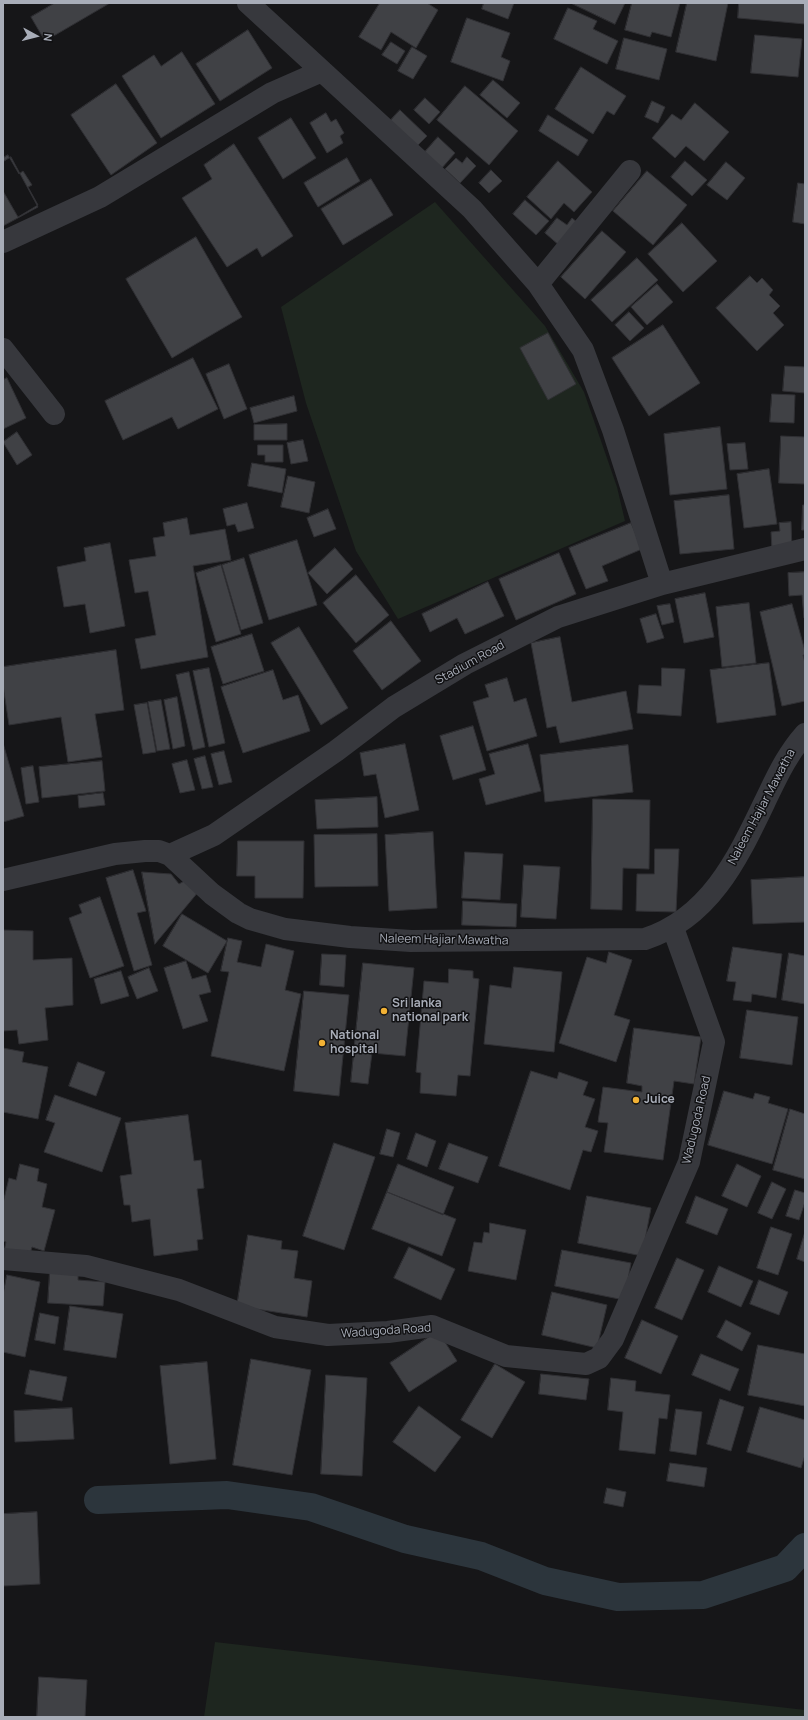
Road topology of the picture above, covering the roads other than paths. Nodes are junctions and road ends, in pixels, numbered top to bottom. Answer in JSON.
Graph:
{"nodes":[{"id":1,"x":248,"y":3,"type":"edge"},
{"id":2,"x":322,"y":71,"type":"junction"},
{"id":3,"x":630,"y":171,"type":"dead end"},
{"id":4,"x":3,"y":242,"type":"edge"},
{"id":5,"x":538,"y":284,"type":"junction"},
{"id":6,"x":3,"y":349,"type":"edge"},
{"id":7,"x":54,"y":414,"type":"dead end"},
{"id":8,"x":805,"y":549,"type":"edge"},
{"id":9,"x":662,"y":584,"type":"junction"},
{"id":10,"x":805,"y":734,"type":"edge"},
{"id":11,"x":170,"y":855,"type":"junction"},
{"id":12,"x":3,"y":880,"type":"edge"},
{"id":13,"x":673,"y":928,"type":"junction"},
{"id":14,"x":3,"y":1259,"type":"edge"}],
"edges":[{"from":1,"to":2,"type":"street"},
{"from":2,"to":4,"type":"street"},
{"from":2,"to":5,"type":"street"},
{"from":3,"to":5,"type":"street"},
{"from":5,"to":9,"type":"street"},
{"from":6,"to":7,"type":"street"},
{"from":8,"to":9,"type":"street","name":"Stadium Road"},
{"from":9,"to":11,"type":"street","name":"Stadium Road"},
{"from":10,"to":13,"type":"street","name":"Naleem Hajiar Mawatha"},
{"from":11,"to":12,"type":"street"},
{"from":11,"to":13,"type":"street","name":"Naleem Hajiar Mawatha"},
{"from":13,"to":14,"type":"street","name":"Wadugoda Road"}]}
